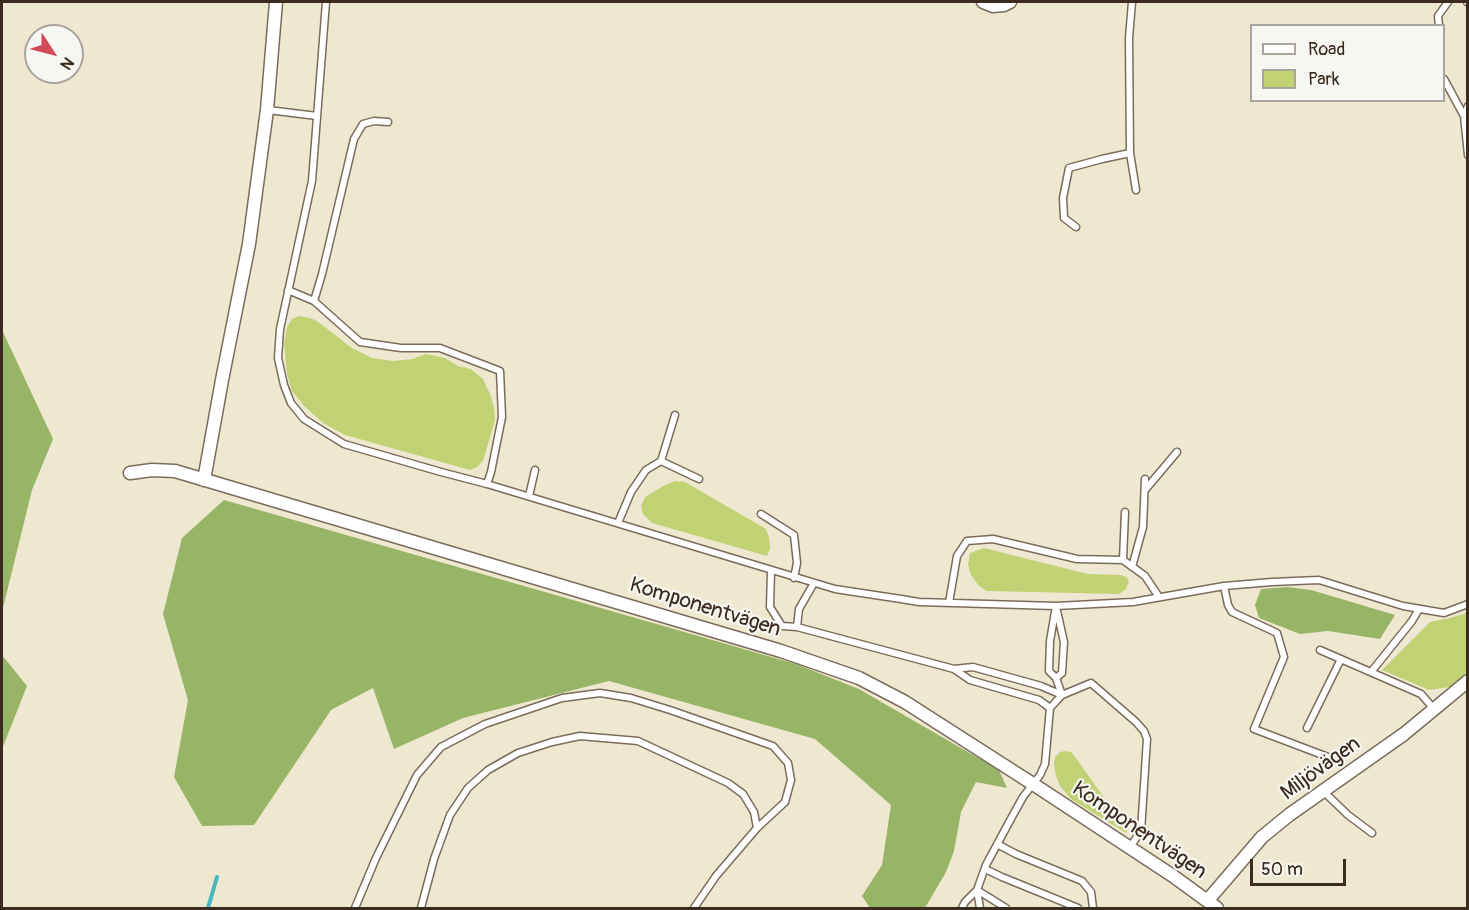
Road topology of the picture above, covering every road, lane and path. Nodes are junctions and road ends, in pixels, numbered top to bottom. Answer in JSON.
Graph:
{"nodes":[{"id":1,"x":276,"y":2,"type":"edge"},
{"id":2,"x":326,"y":2,"type":"edge"},
{"id":3,"x":983,"y":2,"type":"edge"},
{"id":4,"x":1010,"y":2,"type":"edge"},
{"id":5,"x":1132,"y":2,"type":"edge"},
{"id":6,"x":1448,"y":2,"type":"edge"},
{"id":7,"x":1439,"y":24,"type":"edge"},
{"id":8,"x":1445,"y":83,"type":"edge"},
{"id":9,"x":1467,"y":106,"type":"edge"},
{"id":10,"x":267,"y":110,"type":"junction"},
{"id":11,"x":317,"y":116,"type":"junction"},
{"id":12,"x":1464,"y":116,"type":"junction"},
{"id":13,"x":388,"y":122,"type":"dead end"},
{"id":14,"x":1130,"y":153,"type":"junction"},
{"id":15,"x":1467,"y":155,"type":"edge"},
{"id":16,"x":1136,"y":190,"type":"dead end"},
{"id":17,"x":1076,"y":227,"type":"dead end"},
{"id":18,"x":288,"y":290,"type":"junction"},
{"id":19,"x":314,"y":301,"type":"junction"},
{"id":20,"x":675,"y":415,"type":"dead end"},
{"id":21,"x":1177,"y":452,"type":"dead end"},
{"id":22,"x":661,"y":460,"type":"junction"},
{"id":23,"x":535,"y":470,"type":"dead end"},
{"id":24,"x":130,"y":473,"type":"dead end"},
{"id":25,"x":699,"y":479,"type":"dead end"},
{"id":26,"x":1145,"y":479,"type":"dead end"},
{"id":27,"x":204,"y":480,"type":"junction"},
{"id":28,"x":487,"y":484,"type":"junction"},
{"id":29,"x":1144,"y":490,"type":"junction"},
{"id":30,"x":529,"y":496,"type":"junction"},
{"id":31,"x":1125,"y":512,"type":"dead end"},
{"id":32,"x":761,"y":514,"type":"dead end"},
{"id":33,"x":618,"y":523,"type":"junction"},
{"id":34,"x":1123,"y":560,"type":"junction"},
{"id":35,"x":1132,"y":567,"type":"junction"},
{"id":36,"x":771,"y":571,"type":"junction"},
{"id":37,"x":794,"y":578,"type":"junction"},
{"id":38,"x":814,"y":583,"type":"junction"},
{"id":39,"x":1224,"y":586,"type":"junction"},
{"id":40,"x":1159,"y":597,"type":"junction"},
{"id":41,"x":949,"y":603,"type":"junction"},
{"id":42,"x":1467,"y":604,"type":"edge"},
{"id":43,"x":1056,"y":606,"type":"junction"},
{"id":44,"x":1419,"y":609,"type":"junction"},
{"id":45,"x":798,"y":627,"type":"junction"},
{"id":46,"x":1320,"y":650,"type":"dead end"},
{"id":47,"x":1341,"y":659,"type":"junction"},
{"id":48,"x":954,"y":669,"type":"junction"},
{"id":49,"x":1371,"y":672,"type":"junction"},
{"id":50,"x":1056,"y":678,"type":"junction"},
{"id":51,"x":1467,"y":681,"type":"edge"},
{"id":52,"x":1062,"y":695,"type":"junction"},
{"id":53,"x":1050,"y":708,"type":"junction"},
{"id":54,"x":1434,"y":709,"type":"junction"},
{"id":55,"x":1307,"y":728,"type":"dead end"},
{"id":56,"x":1328,"y":757,"type":"dead end"},
{"id":57,"x":1033,"y":784,"type":"junction"},
{"id":58,"x":1323,"y":790,"type":"junction"},
{"id":59,"x":757,"y":828,"type":"junction"},
{"id":60,"x":1372,"y":833,"type":"dead end"},
{"id":61,"x":997,"y":844,"type":"junction"},
{"id":62,"x":1130,"y":847,"type":"junction"},
{"id":63,"x":985,"y":868,"type":"junction"},
{"id":64,"x":977,"y":890,"type":"junction"},
{"id":65,"x":1212,"y":904,"type":"edge"},
{"id":66,"x":355,"y":909,"type":"edge"},
{"id":67,"x":421,"y":909,"type":"edge"},
{"id":68,"x":694,"y":909,"type":"edge"},
{"id":69,"x":962,"y":909,"type":"edge"},
{"id":70,"x":980,"y":909,"type":"edge"},
{"id":71,"x":1006,"y":909,"type":"edge"},
{"id":72,"x":1078,"y":909,"type":"edge"},
{"id":73,"x":1093,"y":909,"type":"edge"}],
"edges":[{"from":1,"to":10,"type":"street"},
{"from":2,"to":11,"type":"lane"},
{"from":3,"to":4,"type":"street"},
{"from":5,"to":14,"type":"lane"},
{"from":6,"to":7,"type":"lane"},
{"from":8,"to":12,"type":"lane"},
{"from":9,"to":12,"type":"lane"},
{"from":10,"to":11,"type":"lane"},
{"from":10,"to":27,"type":"street"},
{"from":11,"to":18,"type":"lane"},
{"from":12,"to":15,"type":"lane"},
{"from":13,"to":19,"type":"lane"},
{"from":14,"to":16,"type":"lane"},
{"from":14,"to":17,"type":"lane"},
{"from":18,"to":19,"type":"lane"},
{"from":18,"to":28,"type":"lane"},
{"from":19,"to":28,"type":"lane"},
{"from":20,"to":22,"type":"lane"},
{"from":21,"to":29,"type":"lane"},
{"from":22,"to":25,"type":"lane"},
{"from":22,"to":33,"type":"lane"},
{"from":23,"to":30,"type":"lane"},
{"from":24,"to":27,"type":"street","name":"Komponentvägen"},
{"from":26,"to":29,"type":"lane"},
{"from":27,"to":57,"type":"street","name":"Komponentvägen"},
{"from":28,"to":30,"type":"lane"},
{"from":29,"to":35,"type":"lane"},
{"from":30,"to":33,"type":"lane"},
{"from":31,"to":34,"type":"lane"},
{"from":32,"to":37,"type":"lane"},
{"from":33,"to":36,"type":"lane"},
{"from":34,"to":35,"type":"lane"},
{"from":34,"to":41,"type":"lane"},
{"from":35,"to":40,"type":"lane"},
{"from":36,"to":37,"type":"lane"},
{"from":36,"to":45,"type":"lane"},
{"from":37,"to":38,"type":"lane"},
{"from":38,"to":41,"type":"lane"},
{"from":38,"to":45,"type":"lane"},
{"from":39,"to":40,"type":"lane"},
{"from":39,"to":44,"type":"lane"},
{"from":39,"to":56,"type":"lane"},
{"from":40,"to":43,"type":"lane"},
{"from":41,"to":43,"type":"lane"},
{"from":42,"to":44,"type":"lane"},
{"from":43,"to":50,"type":"lane"},
{"from":43,"to":50,"type":"lane"},
{"from":44,"to":49,"type":"lane"},
{"from":45,"to":48,"type":"lane"},
{"from":46,"to":47,"type":"lane"},
{"from":47,"to":49,"type":"lane"},
{"from":47,"to":55,"type":"lane"},
{"from":48,"to":52,"type":"lane"},
{"from":48,"to":53,"type":"lane"},
{"from":49,"to":54,"type":"lane"},
{"from":50,"to":52,"type":"lane"},
{"from":51,"to":54,"type":"street","name":"Miljövägen"},
{"from":52,"to":53,"type":"lane"},
{"from":52,"to":62,"type":"lane"},
{"from":53,"to":57,"type":"lane"},
{"from":54,"to":58,"type":"street","name":"Miljövägen"},
{"from":57,"to":61,"type":"lane"},
{"from":57,"to":62,"type":"street","name":"Komponentvägen"},
{"from":58,"to":60,"type":"lane"},
{"from":58,"to":65,"type":"street","name":"Miljövägen"},
{"from":59,"to":66,"type":"lane"},
{"from":59,"to":67,"type":"lane"},
{"from":59,"to":68,"type":"lane"},
{"from":61,"to":63,"type":"lane"},
{"from":61,"to":73,"type":"lane"},
{"from":62,"to":65,"type":"street","name":"Komponentvägen"},
{"from":63,"to":64,"type":"lane"},
{"from":63,"to":72,"type":"lane"},
{"from":64,"to":69,"type":"lane"},
{"from":64,"to":70,"type":"lane"},
{"from":64,"to":71,"type":"lane"}]}
